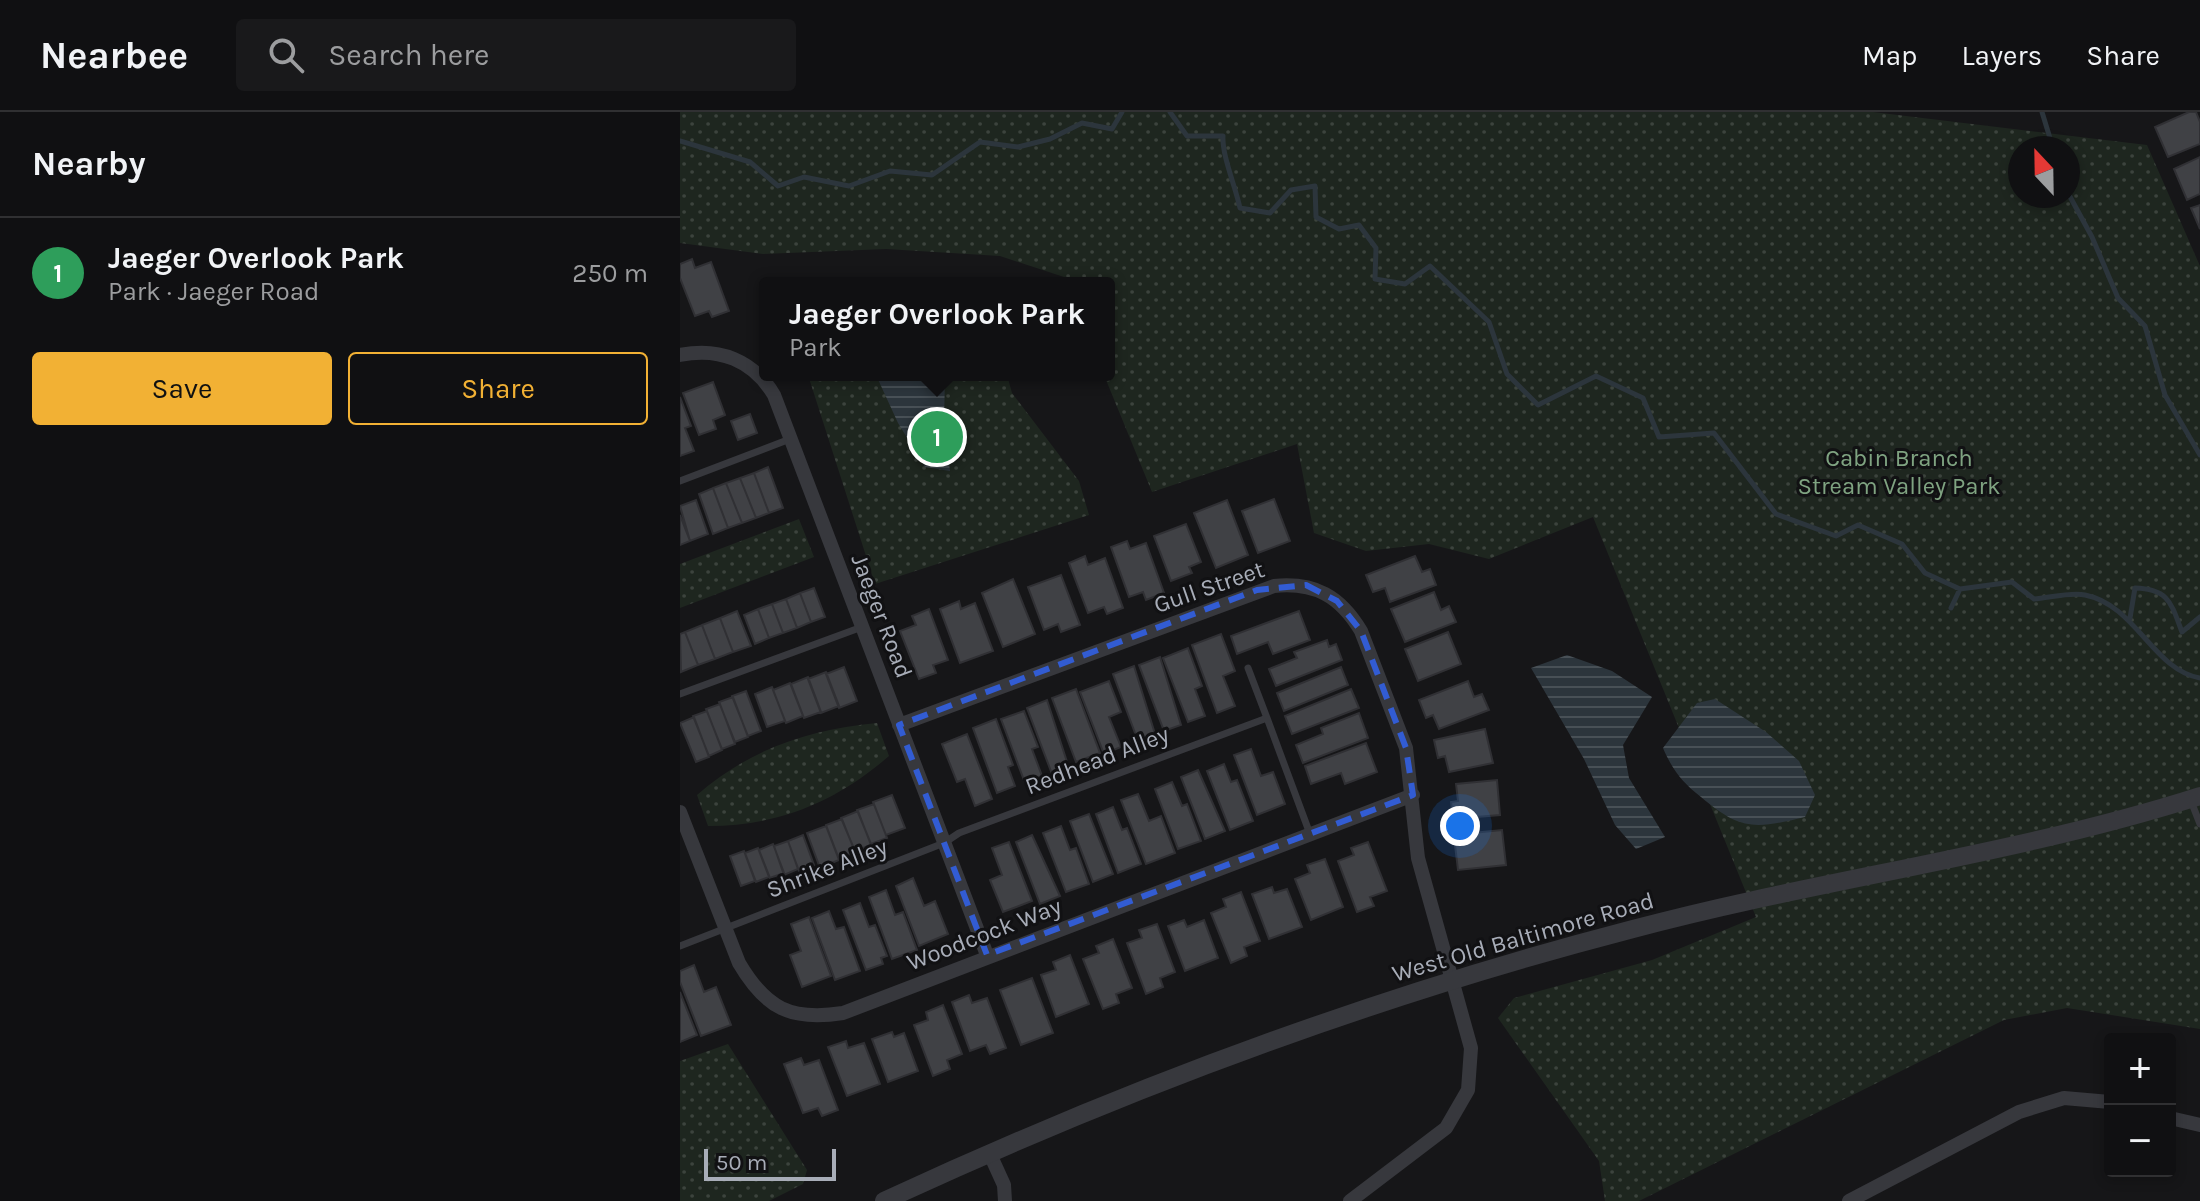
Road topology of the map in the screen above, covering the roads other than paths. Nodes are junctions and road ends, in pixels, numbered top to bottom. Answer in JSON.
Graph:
{"nodes":[{"id":1,"x":680,"y":355,"type":"edge"},
{"id":2,"x":759,"y":377,"type":"edge"},
{"id":3,"x":762,"y":381,"type":"edge"},
{"id":4,"x":792,"y":438,"type":"junction"},
{"id":5,"x":680,"y":481,"type":"edge"},
{"id":6,"x":862,"y":627,"type":"junction"},
{"id":7,"x":1248,"y":668,"type":"dead end"},
{"id":8,"x":680,"y":694,"type":"edge"},
{"id":9,"x":1267,"y":718,"type":"junction"},
{"id":10,"x":899,"y":725,"type":"junction"},
{"id":11,"x":1413,"y":795,"type":"junction"},
{"id":12,"x":2195,"y":797,"type":"edge"},
{"id":13,"x":680,"y":812,"type":"edge"},
{"id":14,"x":2200,"y":824,"type":"edge"},
{"id":15,"x":1310,"y":834,"type":"junction"},
{"id":16,"x":944,"y":843,"type":"junction"},
{"id":17,"x":725,"y":929,"type":"junction"},
{"id":18,"x":680,"y":946,"type":"edge"},
{"id":19,"x":987,"y":955,"type":"junction"},
{"id":20,"x":1454,"y":978,"type":"junction"},
{"id":21,"x":2104,"y":1101,"type":"edge"},
{"id":22,"x":2176,"y":1119,"type":"edge"},
{"id":23,"x":2200,"y":1125,"type":"edge"},
{"id":24,"x":989,"y":1152,"type":"junction"},
{"id":25,"x":1857,"y":1199,"type":"edge"},
{"id":26,"x":884,"y":1201,"type":"edge"},
{"id":27,"x":1005,"y":1201,"type":"edge"},
{"id":28,"x":1350,"y":1201,"type":"edge"}],
"edges":[{"from":1,"to":2,"type":"street","name":"Jaeger Road"},
{"from":3,"to":4,"type":"street","name":"Jaeger Road"},
{"from":4,"to":5,"type":"lane"},
{"from":4,"to":6,"type":"street","name":"Jaeger Road"},
{"from":6,"to":8,"type":"lane"},
{"from":6,"to":10,"type":"street","name":"Jaeger Road"},
{"from":7,"to":9,"type":"lane"},
{"from":9,"to":15,"type":"lane"},
{"from":9,"to":16,"type":"lane","name":"Redhead Alley"},
{"from":10,"to":11,"type":"street","name":"Gull Street"},
{"from":10,"to":16,"type":"street","name":"Jaeger Road"},
{"from":11,"to":15,"type":"street","name":"Woodcock Way"},
{"from":11,"to":20,"type":"street","name":"Gull Street"},
{"from":12,"to":14,"type":"lane"},
{"from":12,"to":20,"type":"street","name":"West Old Baltimore Road"},
{"from":13,"to":17,"type":"street","name":"Woodcock Way"},
{"from":15,"to":19,"type":"street","name":"Woodcock Way"},
{"from":16,"to":17,"type":"lane","name":"Shrike Alley"},
{"from":16,"to":19,"type":"street","name":"Jaeger Road"},
{"from":17,"to":18,"type":"lane","name":"Shrike Alley"},
{"from":17,"to":19,"type":"street","name":"Woodcock Way"},
{"from":20,"to":24,"type":"street","name":"West Old Baltimore Road"},
{"from":20,"to":28,"type":"street","name":"Gull Street"},
{"from":21,"to":25,"type":"street"},
{"from":22,"to":23,"type":"street"},
{"from":24,"to":26,"type":"street","name":"West Old Baltimore Road"},
{"from":24,"to":27,"type":"street"}]}
